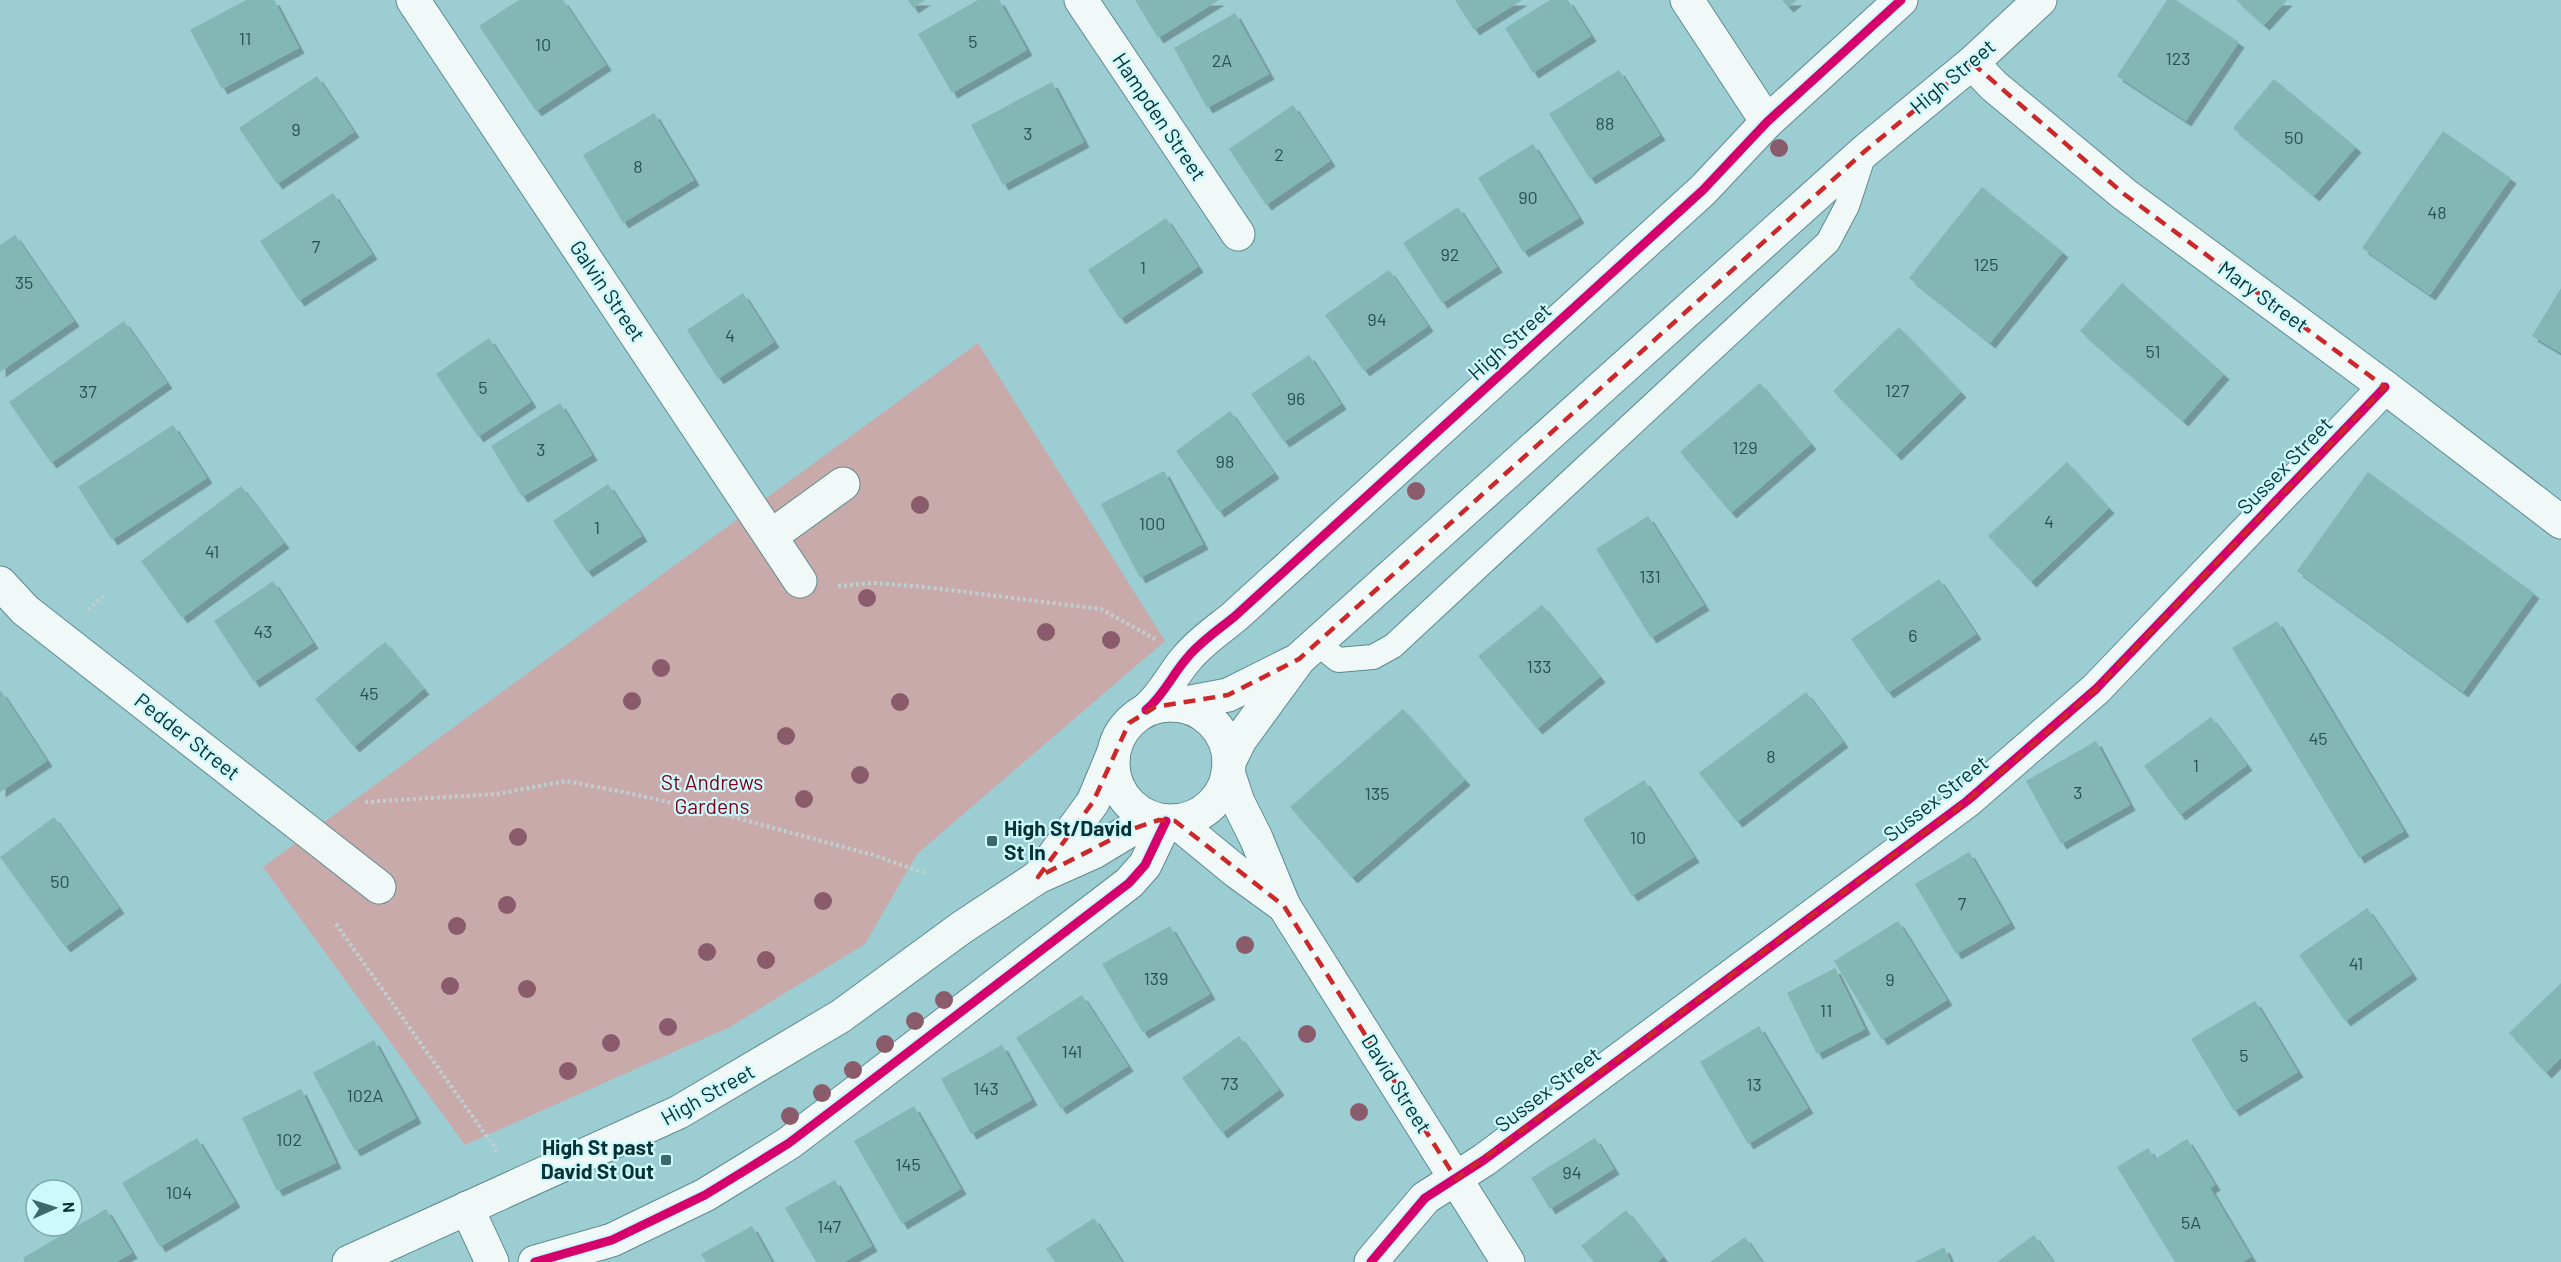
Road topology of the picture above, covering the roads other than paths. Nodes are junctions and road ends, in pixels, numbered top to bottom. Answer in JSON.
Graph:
{"nodes":[{"id":1,"x":413,"y":0,"type":"edge"},
{"id":2,"x":1081,"y":0,"type":"edge"},
{"id":3,"x":1687,"y":0,"type":"edge"},
{"id":4,"x":1901,"y":0,"type":"edge"},
{"id":5,"x":2040,"y":0,"type":"edge"},
{"id":6,"x":1972,"y":63,"type":"junction"},
{"id":7,"x":1767,"y":122,"type":"junction"},
{"id":8,"x":1865,"y":151,"type":"junction"},
{"id":9,"x":1238,"y":234,"type":"dead end"},
{"id":10,"x":2385,"y":387,"type":"junction"},
{"id":11,"x":843,"y":484,"type":"dead end"},
{"id":12,"x":2561,"y":522,"type":"edge"},
{"id":13,"x":771,"y":536,"type":"junction"},
{"id":14,"x":801,"y":581,"type":"dead end"},
{"id":15,"x":0,"y":583,"type":"edge"},
{"id":16,"x":1308,"y":651,"type":"junction"},
{"id":17,"x":1161,"y":708,"type":"junction"},
{"id":18,"x":1114,"y":750,"type":"junction"},
{"id":19,"x":1228,"y":767,"type":"junction"},
{"id":20,"x":1167,"y":821,"type":"junction"},
{"id":21,"x":1038,"y":877,"type":"junction"},
{"id":22,"x":378,"y":887,"type":"dead end"},
{"id":23,"x":1284,"y":906,"type":"junction"},
{"id":24,"x":1456,"y":1179,"type":"junction"},
{"id":25,"x":466,"y":1208,"type":"junction"},
{"id":26,"x":349,"y":1262,"type":"edge"},
{"id":27,"x":492,"y":1262,"type":"edge"},
{"id":28,"x":535,"y":1262,"type":"edge"},
{"id":29,"x":1371,"y":1262,"type":"edge"},
{"id":30,"x":1508,"y":1262,"type":"edge"}],
"edges":[{"from":1,"to":13,"type":"street","name":"Galvin Street"},
{"from":2,"to":9,"type":"street","name":"Hampden Street"},
{"from":3,"to":7,"type":"street"},
{"from":4,"to":7,"type":"street","name":"High Street"},
{"from":5,"to":6,"type":"street","name":"High Street"},
{"from":6,"to":8,"type":"street","name":"High Street"},
{"from":6,"to":10,"type":"street","name":"Mary Street"},
{"from":7,"to":17,"type":"street","name":"High Street"},
{"from":8,"to":16,"type":"street","name":"High Street"},
{"from":8,"to":16,"type":"lane"},
{"from":10,"to":12,"type":"street","name":"Mary Street"},
{"from":10,"to":24,"type":"street","name":"Sussex Street"},
{"from":11,"to":13,"type":"street"},
{"from":13,"to":14,"type":"street","name":"Galvin Street"},
{"from":15,"to":22,"type":"street","name":"Pedder Street"},
{"from":16,"to":17,"type":"street","name":"High Street"},
{"from":16,"to":19,"type":"street","name":"High Street"},
{"from":17,"to":18,"type":"street"},
{"from":17,"to":19,"type":"street"},
{"from":18,"to":20,"type":"street"},
{"from":18,"to":21,"type":"street","name":"High Street"},
{"from":19,"to":20,"type":"street"},
{"from":19,"to":23,"type":"street","name":"David Street"},
{"from":20,"to":21,"type":"street","name":"High Street"},
{"from":20,"to":23,"type":"street","name":"David Street"},
{"from":20,"to":28,"type":"street"},
{"from":21,"to":25,"type":"street","name":"High Street"},
{"from":23,"to":24,"type":"street","name":"David Street"},
{"from":24,"to":29,"type":"street","name":"Sussex Street"},
{"from":24,"to":30,"type":"street","name":"David Street"},
{"from":25,"to":26,"type":"street","name":"High Street"},
{"from":25,"to":27,"type":"street"}]}
